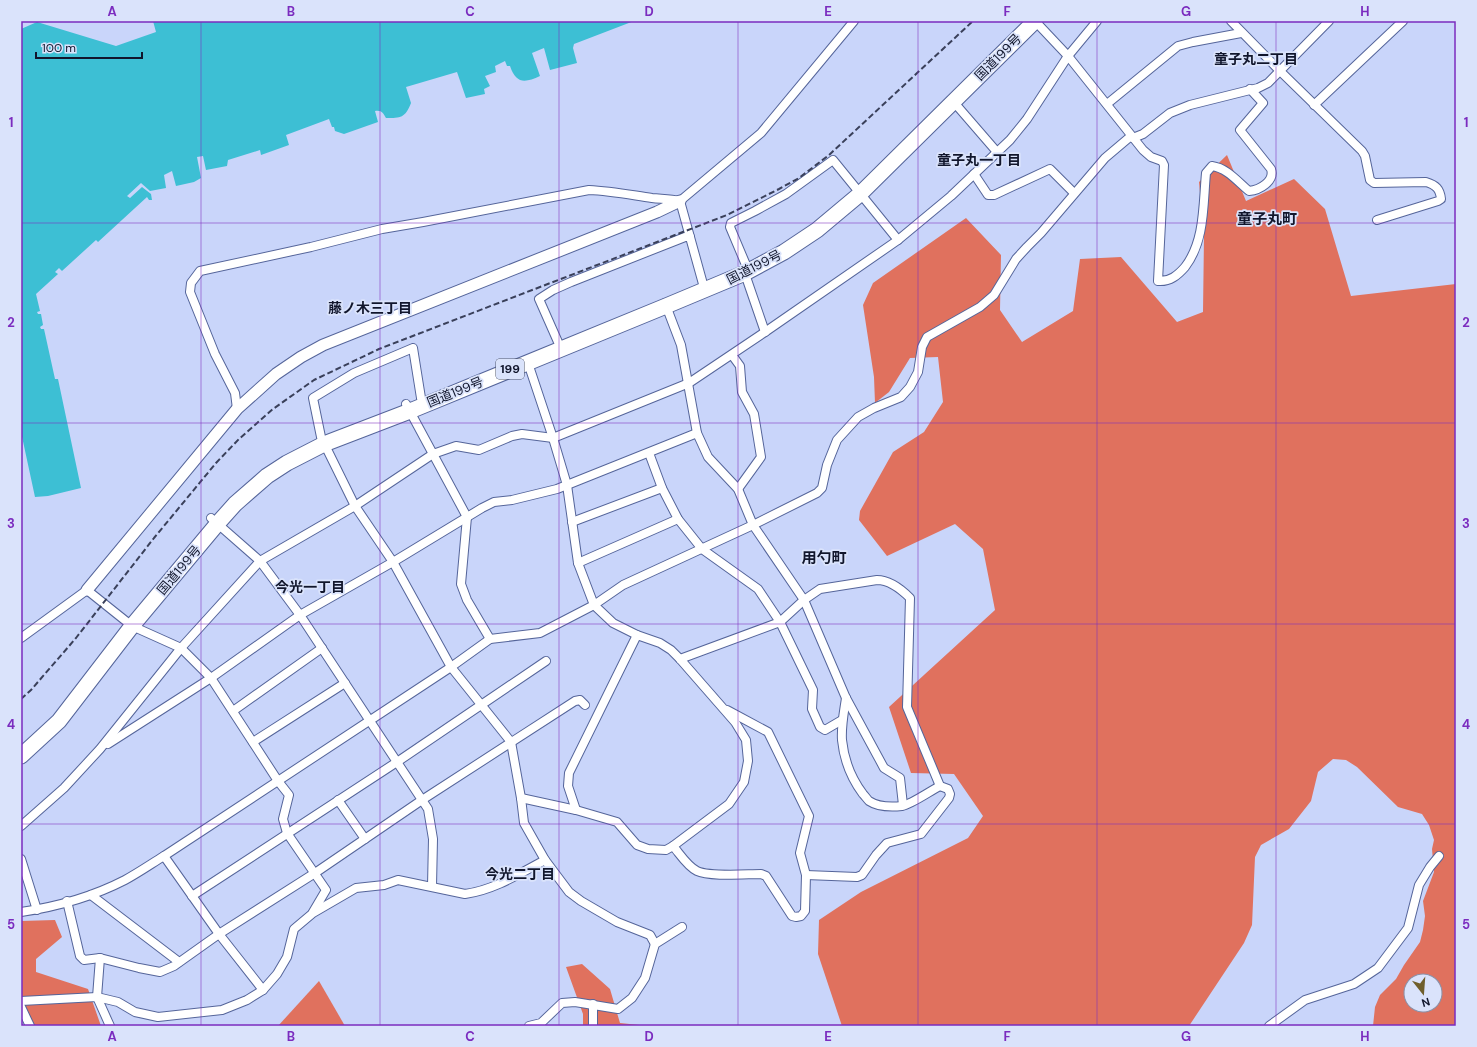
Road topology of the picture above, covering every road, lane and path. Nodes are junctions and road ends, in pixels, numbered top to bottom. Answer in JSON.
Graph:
{"nodes":[{"id":1,"x":854,"y":21,"type":"edge"},
{"id":2,"x":1025,"y":21,"type":"edge"},
{"id":3,"x":1035,"y":21,"type":"edge"},
{"id":4,"x":1097,"y":21,"type":"edge"},
{"id":5,"x":1231,"y":21,"type":"edge"},
{"id":6,"x":1329,"y":21,"type":"edge"},
{"id":7,"x":1404,"y":21,"type":"edge"},
{"id":8,"x":1241,"y":33,"type":"junction"},
{"id":9,"x":1068,"y":56,"type":"junction"},
{"id":10,"x":1280,"y":71,"type":"junction"},
{"id":11,"x":1250,"y":89,"type":"junction"},
{"id":12,"x":951,"y":99,"type":"junction"},
{"id":13,"x":1107,"y":104,"type":"junction"},
{"id":14,"x":1314,"y":105,"type":"junction"},
{"id":15,"x":1132,"y":137,"type":"junction"},
{"id":16,"x":997,"y":152,"type":"junction"},
{"id":17,"x":974,"y":174,"type":"junction"},
{"id":18,"x":858,"y":192,"type":"junction"},
{"id":19,"x":1074,"y":193,"type":"junction"},
{"id":20,"x":680,"y":201,"type":"junction"},
{"id":21,"x":1377,"y":220,"type":"dead end"},
{"id":22,"x":690,"y":237,"type":"junction"},
{"id":23,"x":898,"y":240,"type":"junction"},
{"id":24,"x":744,"y":268,"type":"junction"},
{"id":25,"x":703,"y":284,"type":"junction"},
{"id":26,"x":665,"y":302,"type":"junction"},
{"id":27,"x":766,"y":332,"type":"junction"},
{"id":28,"x":558,"y":342,"type":"junction"},
{"id":29,"x":732,"y":355,"type":"junction"},
{"id":30,"x":526,"y":359,"type":"junction"},
{"id":31,"x":689,"y":383,"type":"junction"},
{"id":32,"x":421,"y":398,"type":"junction"},
{"id":33,"x":408,"y":407,"type":"junction"},
{"id":34,"x":237,"y":409,"type":"junction"},
{"id":35,"x":697,"y":433,"type":"junction"},
{"id":36,"x":553,"y":438,"type":"junction"},
{"id":37,"x":322,"y":441,"type":"junction"},
{"id":38,"x":649,"y":452,"type":"junction"},
{"id":39,"x":433,"y":454,"type":"junction"},
{"id":40,"x":567,"y":485,"type":"junction"},
{"id":41,"x":662,"y":488,"type":"junction"},
{"id":42,"x":738,"y":489,"type":"junction"},
{"id":43,"x":355,"y":506,"type":"junction"},
{"id":44,"x":467,"y":517,"type":"junction"},
{"id":45,"x":678,"y":519,"type":"junction"},
{"id":46,"x":214,"y":521,"type":"junction"},
{"id":47,"x":572,"y":522,"type":"junction"},
{"id":48,"x":753,"y":525,"type":"junction"},
{"id":49,"x":702,"y":549,"type":"junction"},
{"id":50,"x":260,"y":561,"type":"junction"},
{"id":51,"x":393,"y":562,"type":"junction"},
{"id":52,"x":578,"y":563,"type":"junction"},
{"id":53,"x":87,"y":590,"type":"junction"},
{"id":54,"x":804,"y":600,"type":"junction"},
{"id":55,"x":594,"y":606,"type":"junction"},
{"id":56,"x":300,"y":615,"type":"junction"},
{"id":57,"x":780,"y":622,"type":"junction"},
{"id":58,"x":129,"y":623,"type":"junction"},
{"id":59,"x":637,"y":635,"type":"junction"},
{"id":60,"x":21,"y":638,"type":"edge"},
{"id":61,"x":490,"y":639,"type":"junction"},
{"id":62,"x":181,"y":648,"type":"junction"},
{"id":63,"x":322,"y":648,"type":"junction"},
{"id":64,"x":680,"y":659,"type":"junction"},
{"id":65,"x":546,"y":661,"type":"dead end"},
{"id":66,"x":451,"y":668,"type":"junction"},
{"id":67,"x":211,"y":678,"type":"junction"},
{"id":68,"x":345,"y":683,"type":"junction"},
{"id":69,"x":846,"y":698,"type":"junction"},
{"id":70,"x":482,"y":704,"type":"junction"},
{"id":71,"x":585,"y":705,"type":"dead end"},
{"id":72,"x":723,"y":708,"type":"junction"},
{"id":73,"x":233,"y":711,"type":"junction"},
{"id":74,"x":842,"y":720,"type":"junction"},
{"id":75,"x":370,"y":721,"type":"junction"},
{"id":76,"x":253,"y":742,"type":"junction"},
{"id":77,"x":511,"y":742,"type":"junction"},
{"id":78,"x":21,"y":747,"type":"edge"},
{"id":79,"x":100,"y":749,"type":"junction"},
{"id":80,"x":21,"y":756,"type":"edge"},
{"id":81,"x":397,"y":762,"type":"junction"},
{"id":82,"x":278,"y":781,"type":"junction"},
{"id":83,"x":940,"y":786,"type":"junction"},
{"id":84,"x":522,"y":798,"type":"junction"},
{"id":85,"x":338,"y":800,"type":"junction"},
{"id":86,"x":422,"y":800,"type":"junction"},
{"id":87,"x":904,"y":805,"type":"junction"},
{"id":88,"x":576,"y":810,"type":"junction"},
{"id":89,"x":21,"y":826,"type":"edge"},
{"id":90,"x":287,"y":833,"type":"junction"},
{"id":91,"x":365,"y":839,"type":"junction"},
{"id":92,"x":673,"y":846,"type":"junction"},
{"id":93,"x":164,"y":856,"type":"junction"},
{"id":94,"x":1438,"y":856,"type":"dead end"},
{"id":95,"x":21,"y":859,"type":"edge"},
{"id":96,"x":545,"y":860,"type":"junction"},
{"id":97,"x":315,"y":873,"type":"junction"},
{"id":98,"x":806,"y":875,"type":"junction"},
{"id":99,"x":432,"y":886,"type":"junction"},
{"id":100,"x":91,"y":895,"type":"junction"},
{"id":101,"x":192,"y":896,"type":"junction"},
{"id":102,"x":67,"y":901,"type":"junction"},
{"id":103,"x":37,"y":910,"type":"junction"},
{"id":104,"x":21,"y":912,"type":"edge"},
{"id":105,"x":313,"y":913,"type":"junction"},
{"id":106,"x":682,"y":927,"type":"dead end"},
{"id":107,"x":219,"y":934,"type":"junction"},
{"id":108,"x":655,"y":944,"type":"junction"},
{"id":109,"x":100,"y":958,"type":"junction"},
{"id":110,"x":179,"y":962,"type":"junction"},
{"id":111,"x":263,"y":990,"type":"junction"},
{"id":112,"x":97,"y":997,"type":"junction"},
{"id":113,"x":21,"y":1001,"type":"edge"},
{"id":114,"x":593,"y":1004,"type":"junction"},
{"id":115,"x":21,"y":1007,"type":"edge"},
{"id":116,"x":30,"y":1026,"type":"edge"},
{"id":117,"x":110,"y":1026,"type":"edge"},
{"id":118,"x":529,"y":1026,"type":"edge"},
{"id":119,"x":593,"y":1026,"type":"edge"},
{"id":120,"x":1269,"y":1026,"type":"edge"}],
"edges":[{"from":1,"to":20,"type":"street"},
{"from":2,"to":12,"type":"highway","name":"国道199号","number":"199"},
{"from":3,"to":9,"type":"street"},
{"from":3,"to":12,"type":"highway","name":"国道199号","number":"199"},
{"from":4,"to":9,"type":"street"},
{"from":5,"to":8,"type":"street"},
{"from":6,"to":10,"type":"street"},
{"from":7,"to":14,"type":"street"},
{"from":8,"to":10,"type":"street"},
{"from":8,"to":13,"type":"street"},
{"from":9,"to":13,"type":"street"},
{"from":9,"to":16,"type":"street"},
{"from":10,"to":11,"type":"street"},
{"from":10,"to":14,"type":"street"},
{"from":11,"to":15,"type":"street"},
{"from":11,"to":15,"type":"street"},
{"from":12,"to":16,"type":"street"},
{"from":12,"to":18,"type":"highway","name":"国道199号","number":"199"},
{"from":13,"to":15,"type":"street"},
{"from":14,"to":21,"type":"street"},
{"from":15,"to":19,"type":"street"},
{"from":16,"to":17,"type":"street"},
{"from":17,"to":19,"type":"street"},
{"from":17,"to":23,"type":"street"},
{"from":18,"to":23,"type":"street"},
{"from":18,"to":24,"type":"highway","name":"国道199号","number":"199"},
{"from":18,"to":24,"type":"street"},
{"from":19,"to":48,"type":"street"},
{"from":20,"to":22,"type":"street"},
{"from":20,"to":34,"type":"street"},
{"from":20,"to":34,"type":"street"},
{"from":22,"to":25,"type":"street"},
{"from":22,"to":28,"type":"street"},
{"from":23,"to":27,"type":"street"},
{"from":24,"to":25,"type":"highway","name":"国道199号","number":"199"},
{"from":24,"to":26,"type":"highway","name":"国道199号","number":"199"},
{"from":24,"to":27,"type":"street"},
{"from":25,"to":26,"type":"highway","name":"国道199号","number":"199"},
{"from":26,"to":28,"type":"highway","name":"国道199号","number":"199"},
{"from":26,"to":30,"type":"highway","name":"国道199号","number":"199"},
{"from":26,"to":31,"type":"street"},
{"from":27,"to":29,"type":"street"},
{"from":28,"to":30,"type":"highway","name":"国道199号","number":"199"},
{"from":29,"to":31,"type":"street"},
{"from":29,"to":42,"type":"street"},
{"from":30,"to":32,"type":"highway","name":"国道199号","number":"199"},
{"from":30,"to":33,"type":"highway","name":"国道199号","number":"199"},
{"from":30,"to":36,"type":"street"},
{"from":31,"to":35,"type":"street"},
{"from":31,"to":36,"type":"street"},
{"from":32,"to":33,"type":"highway","name":"国道199号","number":"199"},
{"from":32,"to":37,"type":"street"},
{"from":33,"to":37,"type":"highway","name":"国道199号","number":"199"},
{"from":33,"to":39,"type":"street"},
{"from":34,"to":53,"type":"street"},
{"from":35,"to":38,"type":"street"},
{"from":35,"to":42,"type":"street"},
{"from":36,"to":39,"type":"street"},
{"from":36,"to":40,"type":"street"},
{"from":37,"to":43,"type":"street"},
{"from":37,"to":46,"type":"highway","name":"国道199号","number":"199"},
{"from":38,"to":40,"type":"street"},
{"from":38,"to":41,"type":"street"},
{"from":39,"to":43,"type":"street"},
{"from":39,"to":44,"type":"street"},
{"from":40,"to":44,"type":"street"},
{"from":40,"to":47,"type":"street"},
{"from":41,"to":45,"type":"street"},
{"from":41,"to":47,"type":"street"},
{"from":42,"to":48,"type":"street"},
{"from":43,"to":50,"type":"street"},
{"from":43,"to":51,"type":"street"},
{"from":44,"to":51,"type":"street"},
{"from":44,"to":61,"type":"street"},
{"from":45,"to":49,"type":"street"},
{"from":45,"to":52,"type":"street"},
{"from":46,"to":50,"type":"street"},
{"from":46,"to":58,"type":"highway","name":"国道199号","number":"199"},
{"from":47,"to":52,"type":"street"},
{"from":48,"to":49,"type":"street"},
{"from":48,"to":54,"type":"street"},
{"from":49,"to":55,"type":"street"},
{"from":49,"to":57,"type":"street"},
{"from":50,"to":56,"type":"street"},
{"from":50,"to":62,"type":"street"},
{"from":51,"to":56,"type":"street"},
{"from":51,"to":66,"type":"street"},
{"from":52,"to":55,"type":"street"},
{"from":53,"to":58,"type":"street"},
{"from":53,"to":60,"type":"street"},
{"from":54,"to":57,"type":"street"},
{"from":54,"to":69,"type":"street"},
{"from":54,"to":83,"type":"street"},
{"from":55,"to":59,"type":"street"},
{"from":55,"to":61,"type":"street"},
{"from":56,"to":63,"type":"street"},
{"from":56,"to":67,"type":"street"},
{"from":57,"to":64,"type":"street"},
{"from":57,"to":74,"type":"street"},
{"from":58,"to":62,"type":"street"},
{"from":58,"to":78,"type":"highway","name":"国道199号","number":"199"},
{"from":58,"to":80,"type":"highway","name":"国道199号","number":"199"},
{"from":59,"to":64,"type":"street"},
{"from":59,"to":88,"type":"street"},
{"from":61,"to":66,"type":"street"},
{"from":62,"to":67,"type":"street"},
{"from":62,"to":79,"type":"street"},
{"from":63,"to":68,"type":"street"},
{"from":63,"to":73,"type":"street"},
{"from":64,"to":72,"type":"street"},
{"from":65,"to":70,"type":"street"},
{"from":66,"to":70,"type":"street"},
{"from":66,"to":75,"type":"street"},
{"from":67,"to":73,"type":"street"},
{"from":67,"to":79,"type":"street"},
{"from":68,"to":75,"type":"street"},
{"from":68,"to":76,"type":"street"},
{"from":69,"to":74,"type":"street"},
{"from":69,"to":87,"type":"street"},
{"from":70,"to":77,"type":"street"},
{"from":70,"to":81,"type":"street"},
{"from":71,"to":77,"type":"street"},
{"from":72,"to":92,"type":"street"},
{"from":72,"to":98,"type":"street"},
{"from":73,"to":76,"type":"street"},
{"from":74,"to":87,"type":"street"},
{"from":75,"to":81,"type":"street"},
{"from":75,"to":82,"type":"street"},
{"from":76,"to":82,"type":"street"},
{"from":77,"to":84,"type":"street"},
{"from":77,"to":86,"type":"street"},
{"from":79,"to":89,"type":"street"},
{"from":81,"to":85,"type":"street"},
{"from":81,"to":86,"type":"street"},
{"from":82,"to":90,"type":"street"},
{"from":82,"to":93,"type":"street"},
{"from":83,"to":87,"type":"street"},
{"from":83,"to":98,"type":"street"},
{"from":84,"to":88,"type":"street"},
{"from":84,"to":96,"type":"street"},
{"from":85,"to":90,"type":"street"},
{"from":85,"to":91,"type":"street"},
{"from":86,"to":91,"type":"street"},
{"from":86,"to":99,"type":"street"},
{"from":88,"to":92,"type":"street"},
{"from":90,"to":97,"type":"street"},
{"from":90,"to":101,"type":"street"},
{"from":91,"to":97,"type":"street"},
{"from":92,"to":98,"type":"street"},
{"from":93,"to":100,"type":"street"},
{"from":93,"to":101,"type":"street"},
{"from":94,"to":120,"type":"street"},
{"from":95,"to":103,"type":"street"},
{"from":96,"to":99,"type":"street"},
{"from":96,"to":108,"type":"street"},
{"from":97,"to":105,"type":"street"},
{"from":97,"to":107,"type":"street"},
{"from":99,"to":105,"type":"street"},
{"from":100,"to":102,"type":"street"},
{"from":100,"to":110,"type":"street"},
{"from":101,"to":107,"type":"street"},
{"from":102,"to":103,"type":"street"},
{"from":102,"to":109,"type":"street"},
{"from":103,"to":104,"type":"street"},
{"from":105,"to":111,"type":"street"},
{"from":106,"to":108,"type":"street"},
{"from":107,"to":110,"type":"street"},
{"from":107,"to":111,"type":"street"},
{"from":108,"to":114,"type":"street"},
{"from":109,"to":110,"type":"street"},
{"from":109,"to":112,"type":"street"},
{"from":111,"to":112,"type":"street"},
{"from":112,"to":113,"type":"street"},
{"from":112,"to":117,"type":"street"},
{"from":114,"to":118,"type":"street"},
{"from":114,"to":119,"type":"street"},
{"from":115,"to":116,"type":"street"}]}
